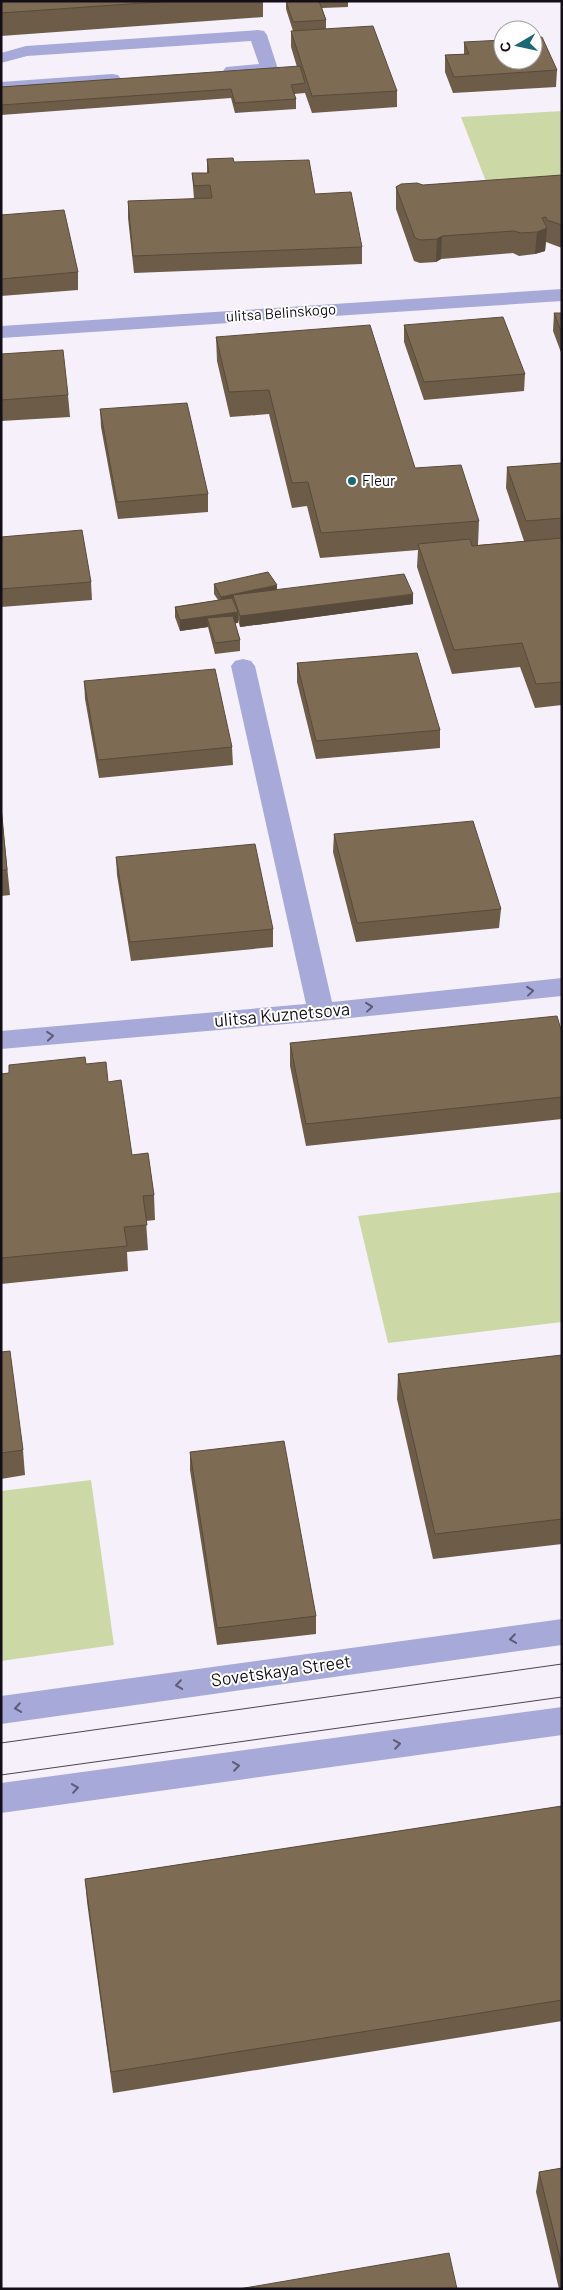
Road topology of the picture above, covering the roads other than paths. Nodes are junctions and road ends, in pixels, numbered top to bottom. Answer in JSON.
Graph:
{"nodes":[{"id":1,"x":1,"y":58,"type":"edge"},
{"id":2,"x":220,"y":72,"type":"edge"},
{"id":3,"x":130,"y":78,"type":"edge"},
{"id":4,"x":1,"y":87,"type":"edge"},
{"id":5,"x":562,"y":295,"type":"edge"},
{"id":6,"x":1,"y":332,"type":"edge"},
{"id":7,"x":243,"y":666,"type":"dead end"},
{"id":8,"x":562,"y":988,"type":"edge"},
{"id":9,"x":321,"y":1012,"type":"junction"},
{"id":10,"x":1,"y":1040,"type":"edge"},
{"id":11,"x":562,"y":1632,"type":"edge"},
{"id":12,"x":1,"y":1710,"type":"edge"},
{"id":13,"x":562,"y":1721,"type":"edge"},
{"id":14,"x":1,"y":1798,"type":"edge"}],
"edges":[{"from":1,"to":2,"type":"street"},
{"from":3,"to":4,"type":"street"},
{"from":5,"to":6,"type":"street","name":"ulitsa Belinskogo"},
{"from":7,"to":9,"type":"street"},
{"from":9,"to":8,"type":"street","name":"ulitsa Kuznetsova","one_way":true},
{"from":10,"to":9,"type":"street","name":"ulitsa Kuznetsova","one_way":true},
{"from":11,"to":12,"type":"street","name":"Sovetskaya Street","one_way":true},
{"from":14,"to":13,"type":"street","one_way":true}]}
